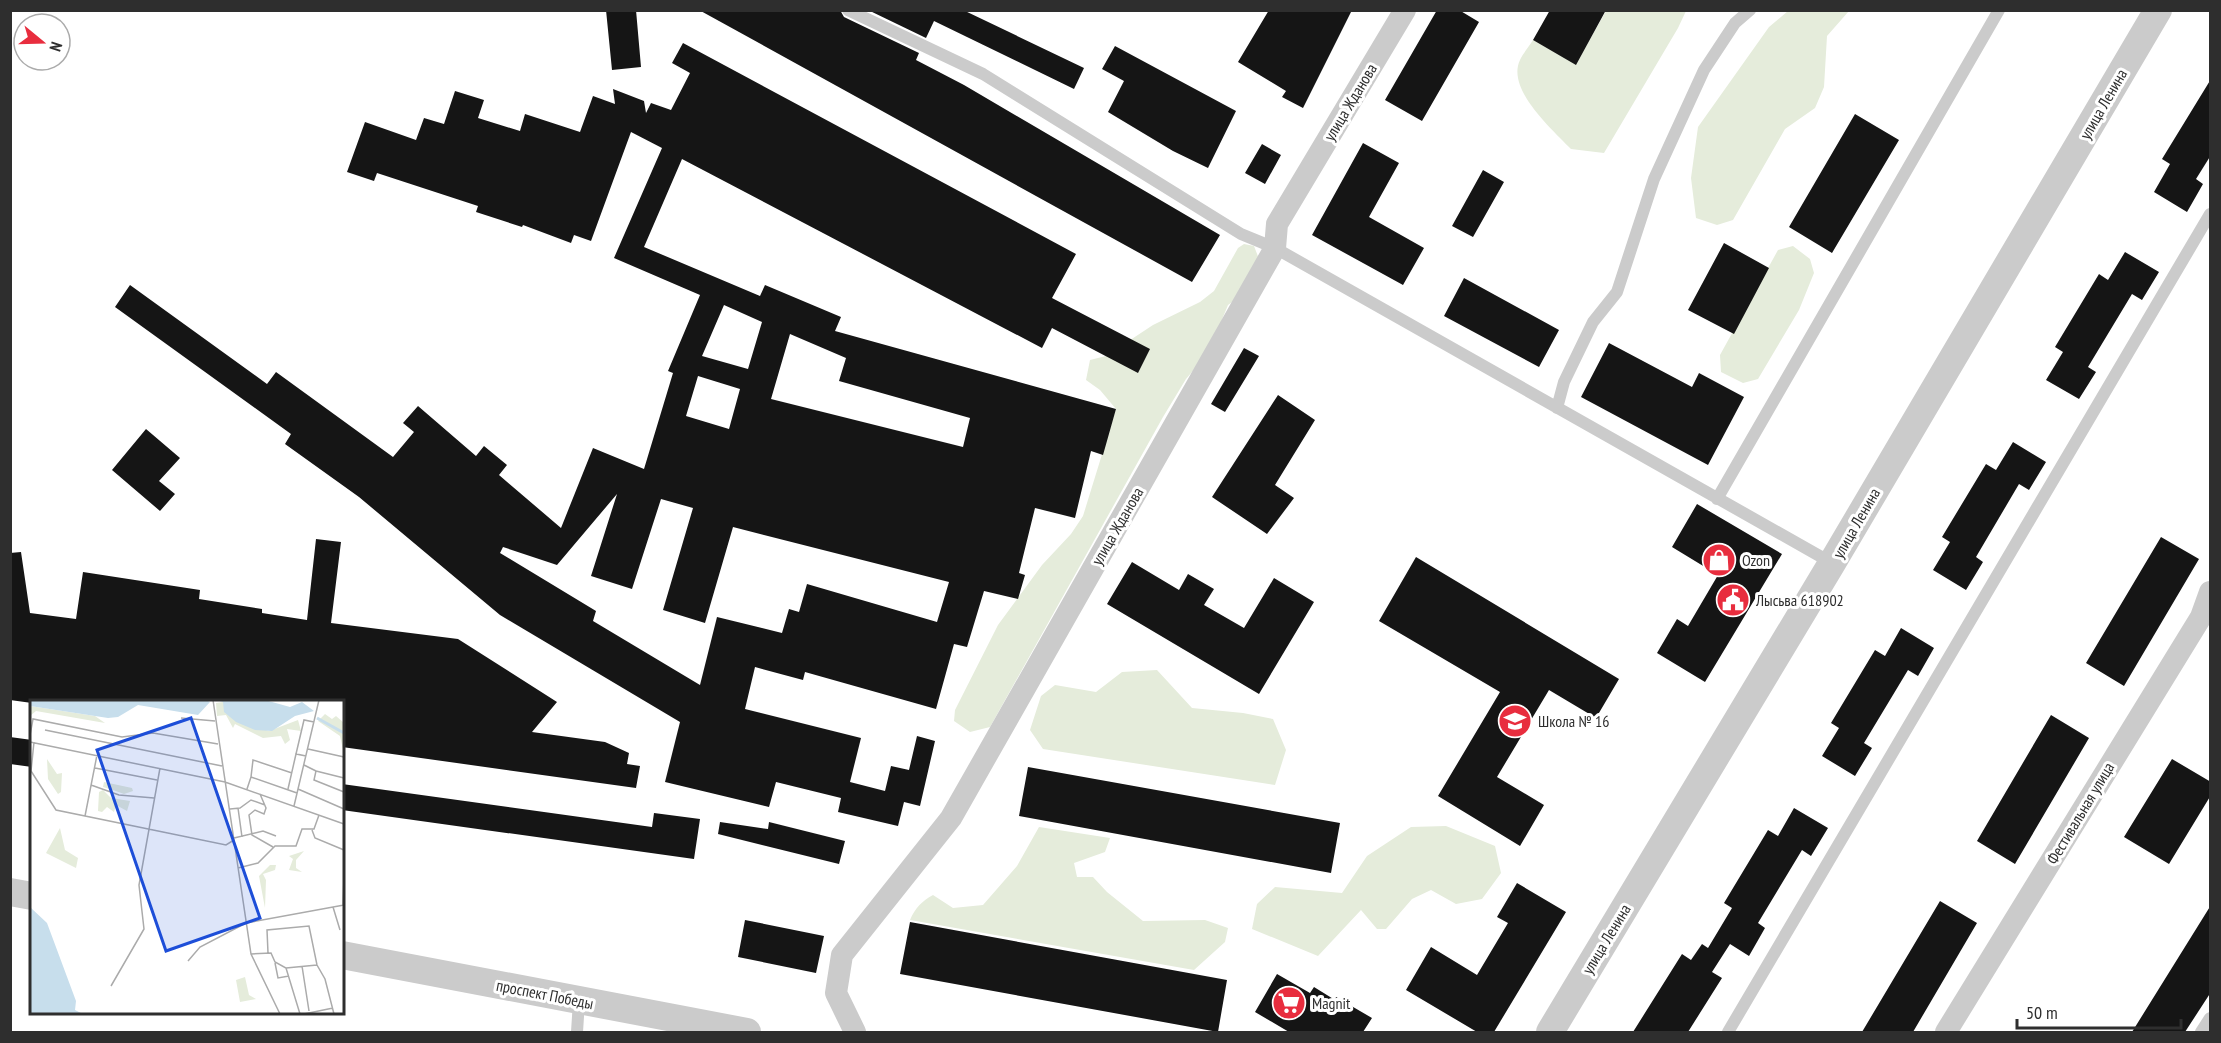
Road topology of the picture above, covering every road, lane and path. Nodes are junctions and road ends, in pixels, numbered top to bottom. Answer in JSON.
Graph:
{"nodes":[{"id":1,"x":848,"y":10,"type":"edge"},
{"id":2,"x":1405,"y":10,"type":"edge"},
{"id":3,"x":1750,"y":10,"type":"edge"},
{"id":4,"x":1999,"y":10,"type":"edge"},
{"id":5,"x":2158,"y":10,"type":"edge"},
{"id":6,"x":2211,"y":214,"type":"edge"},
{"id":7,"x":1275,"y":248,"type":"junction"},
{"id":8,"x":1557,"y":408,"type":"junction"},
{"id":9,"x":1717,"y":499,"type":"junction"},
{"id":10,"x":1833,"y":563,"type":"junction"},
{"id":11,"x":2211,"y":592,"type":"edge"},
{"id":12,"x":2206,"y":617,"type":"edge"},
{"id":13,"x":10,"y":892,"type":"edge"},
{"id":14,"x":30,"y":896,"type":"edge"},
{"id":15,"x":344,"y":955,"type":"edge"},
{"id":16,"x":579,"y":1000,"type":"junction"},
{"id":17,"x":2211,"y":1018,"type":"edge"},
{"id":18,"x":577,"y":1032,"type":"edge"},
{"id":19,"x":747,"y":1032,"type":"edge"},
{"id":20,"x":855,"y":1032,"type":"edge"},
{"id":21,"x":1550,"y":1032,"type":"edge"},
{"id":22,"x":1728,"y":1032,"type":"edge"},
{"id":23,"x":1946,"y":1032,"type":"edge"},
{"id":24,"x":2201,"y":1032,"type":"edge"}],
"edges":[{"from":1,"to":7,"type":"lane"},
{"from":2,"to":7,"type":"street","name":"улица Жданова"},
{"from":3,"to":8,"type":"lane"},
{"from":4,"to":9,"type":"lane"},
{"from":5,"to":10,"type":"street","name":"улица Ленина"},
{"from":6,"to":22,"type":"lane"},
{"from":7,"to":8,"type":"lane"},
{"from":7,"to":20,"type":"street","name":"улица Жданова"},
{"from":8,"to":9,"type":"lane"},
{"from":9,"to":10,"type":"lane"},
{"from":10,"to":21,"type":"street","name":"улица Ленина"},
{"from":11,"to":12,"type":"street","name":"Фестивальная улица"},
{"from":12,"to":23,"type":"street","name":"Фестивальная улица"},
{"from":13,"to":14,"type":"street"},
{"from":15,"to":16,"type":"street","name":"проспект Победы"},
{"from":16,"to":18,"type":"lane"},
{"from":16,"to":19,"type":"street","name":"проспект Победы"},
{"from":17,"to":24,"type":"lane"}]}
